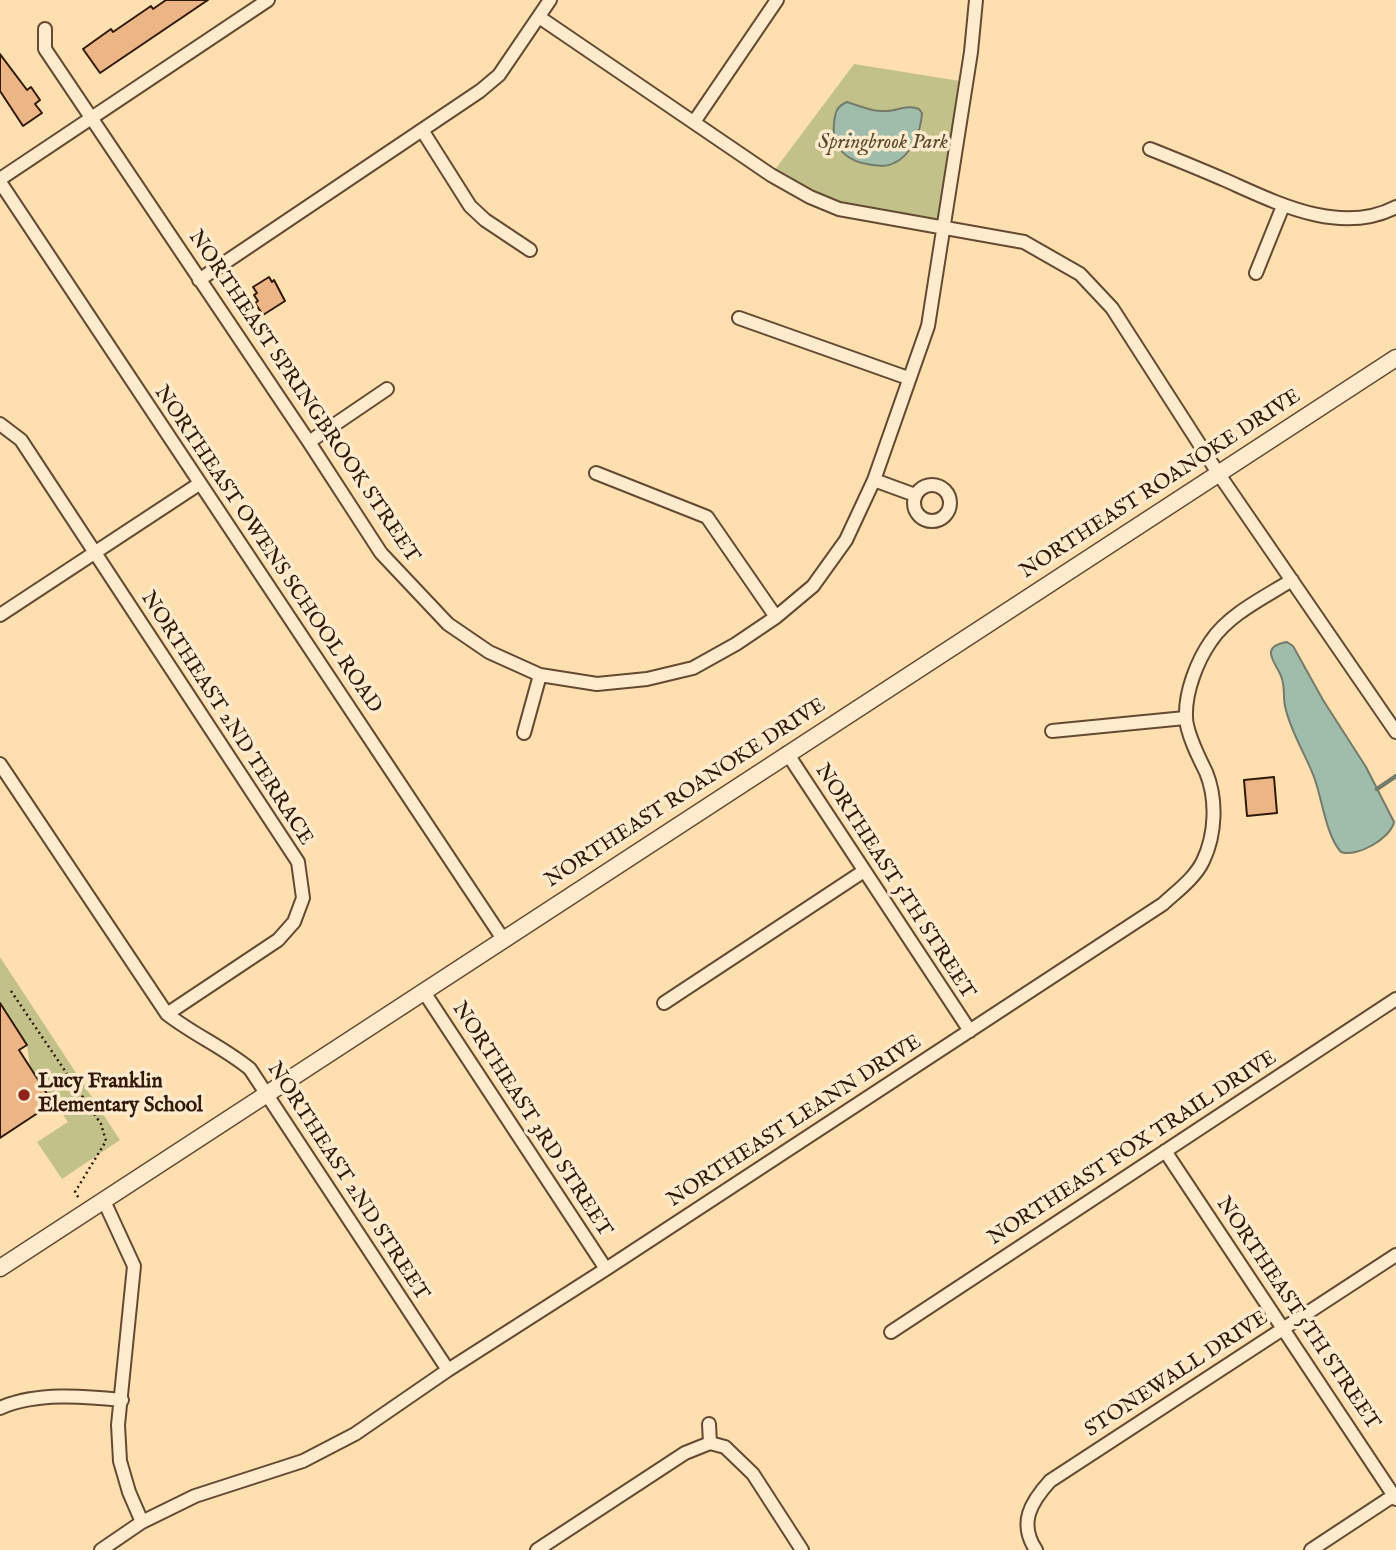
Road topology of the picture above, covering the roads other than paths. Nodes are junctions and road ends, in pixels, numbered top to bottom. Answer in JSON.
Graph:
{"nodes":[{"id":1,"x":268,"y":0,"type":"edge"},
{"id":2,"x":551,"y":0,"type":"edge"},
{"id":3,"x":777,"y":0,"type":"edge"},
{"id":4,"x":976,"y":0,"type":"edge"},
{"id":5,"x":539,"y":17,"type":"junction"},
{"id":6,"x":45,"y":29,"type":"dead end"},
{"id":7,"x":92,"y":120,"type":"junction"},
{"id":8,"x":694,"y":122,"type":"junction"},
{"id":9,"x":422,"y":131,"type":"junction"},
{"id":10,"x":1150,"y":149,"type":"dead end"},
{"id":11,"x":0,"y":181,"type":"edge"},
{"id":12,"x":1283,"y":206,"type":"junction"},
{"id":13,"x":1396,"y":207,"type":"edge"},
{"id":14,"x":944,"y":226,"type":"junction"},
{"id":15,"x":530,"y":250,"type":"dead end"},
{"id":16,"x":1256,"y":273,"type":"dead end"},
{"id":17,"x":199,"y":281,"type":"junction"},
{"id":18,"x":739,"y":318,"type":"dead end"},
{"id":19,"x":1396,"y":358,"type":"edge"},
{"id":20,"x":908,"y":378,"type":"junction"},
{"id":21,"x":387,"y":389,"type":"dead end"},
{"id":22,"x":0,"y":424,"type":"edge"},
{"id":23,"x":309,"y":442,"type":"junction"},
{"id":24,"x":1218,"y":472,"type":"junction"},
{"id":25,"x":596,"y":473,"type":"dead end"},
{"id":26,"x":874,"y":480,"type":"junction"},
{"id":27,"x":199,"y":484,"type":"junction"},
{"id":28,"x":915,"y":495,"type":"dead end"},
{"id":29,"x":95,"y":554,"type":"junction"},
{"id":30,"x":1292,"y":580,"type":"junction"},
{"id":31,"x":0,"y":615,"type":"edge"},
{"id":32,"x":776,"y":617,"type":"junction"},
{"id":33,"x":540,"y":675,"type":"junction"},
{"id":34,"x":1185,"y":719,"type":"junction"},
{"id":35,"x":1052,"y":731,"type":"dead end"},
{"id":36,"x":1396,"y":732,"type":"edge"},
{"id":37,"x":524,"y":733,"type":"dead end"},
{"id":38,"x":787,"y":753,"type":"junction"},
{"id":39,"x":0,"y":764,"type":"edge"},
{"id":40,"x":864,"y":871,"type":"junction"},
{"id":41,"x":503,"y":939,"type":"junction"},
{"id":42,"x":424,"y":992,"type":"junction"},
{"id":43,"x":1396,"y":999,"type":"edge"},
{"id":44,"x":664,"y":1003,"type":"dead end"},
{"id":45,"x":167,"y":1014,"type":"junction"},
{"id":46,"x":970,"y":1031,"type":"junction"},
{"id":47,"x":266,"y":1094,"type":"junction"},
{"id":48,"x":1165,"y":1151,"type":"junction"},
{"id":49,"x":104,"y":1201,"type":"junction"},
{"id":50,"x":1396,"y":1255,"type":"edge"},
{"id":51,"x":0,"y":1268,"type":"edge"},
{"id":52,"x":606,"y":1269,"type":"junction"},
{"id":53,"x":1284,"y":1328,"type":"junction"},
{"id":54,"x":891,"y":1332,"type":"dead end"},
{"id":55,"x":448,"y":1370,"type":"junction"},
{"id":56,"x":122,"y":1400,"type":"junction"},
{"id":57,"x":0,"y":1408,"type":"edge"},
{"id":58,"x":709,"y":1424,"type":"dead end"},
{"id":59,"x":710,"y":1443,"type":"junction"},
{"id":60,"x":1395,"y":1496,"type":"edge"},
{"id":61,"x":142,"y":1522,"type":"junction"},
{"id":62,"x":101,"y":1550,"type":"edge"},
{"id":63,"x":537,"y":1550,"type":"edge"},
{"id":64,"x":802,"y":1550,"type":"edge"},
{"id":65,"x":1036,"y":1550,"type":"edge"},
{"id":66,"x":1311,"y":1550,"type":"edge"}],
"edges":[{"from":1,"to":7,"type":"street"},
{"from":2,"to":5,"type":"street"},
{"from":3,"to":8,"type":"street"},
{"from":4,"to":14,"type":"street","name":"NORTHEAST SPRINGBROOK STREET"},
{"from":5,"to":8,"type":"street"},
{"from":5,"to":9,"type":"street"},
{"from":6,"to":7,"type":"street","name":"NORTHEAST SPRINGBROOK STREET"},
{"from":7,"to":11,"type":"street"},
{"from":7,"to":17,"type":"street","name":"NORTHEAST SPRINGBROOK STREET"},
{"from":8,"to":14,"type":"street"},
{"from":9,"to":15,"type":"street"},
{"from":9,"to":17,"type":"street"},
{"from":10,"to":12,"type":"street"},
{"from":11,"to":27,"type":"street","name":"NORTHEAST OWENS SCHOOL ROAD"},
{"from":12,"to":13,"type":"street"},
{"from":12,"to":16,"type":"street"},
{"from":14,"to":20,"type":"street","name":"NORTHEAST SPRINGBROOK STREET"},
{"from":14,"to":24,"type":"street"},
{"from":17,"to":23,"type":"street","name":"NORTHEAST SPRINGBROOK STREET"},
{"from":18,"to":20,"type":"street"},
{"from":19,"to":24,"type":"street","name":"NORTHEAST ROANOKE DRIVE"},
{"from":20,"to":26,"type":"street","name":"NORTHEAST SPRINGBROOK STREET"},
{"from":21,"to":23,"type":"street"},
{"from":22,"to":29,"type":"street","name":"NORTHEAST 2ND TERRACE"},
{"from":23,"to":33,"type":"street","name":"NORTHEAST SPRINGBROOK STREET"},
{"from":24,"to":30,"type":"street"},
{"from":24,"to":38,"type":"street","name":"NORTHEAST ROANOKE DRIVE"},
{"from":25,"to":32,"type":"street"},
{"from":26,"to":28,"type":"street"},
{"from":26,"to":32,"type":"street","name":"NORTHEAST SPRINGBROOK STREET"},
{"from":27,"to":29,"type":"street"},
{"from":27,"to":41,"type":"street","name":"NORTHEAST OWENS SCHOOL ROAD"},
{"from":29,"to":31,"type":"street"},
{"from":29,"to":45,"type":"street","name":"NORTHEAST 2ND TERRACE"},
{"from":30,"to":34,"type":"street"},
{"from":30,"to":36,"type":"street"},
{"from":32,"to":33,"type":"street","name":"NORTHEAST SPRINGBROOK STREET"},
{"from":33,"to":37,"type":"street"},
{"from":34,"to":35,"type":"street"},
{"from":34,"to":46,"type":"street","name":"NORTHEAST LEANN DRIVE"},
{"from":38,"to":40,"type":"street","name":"NORTHEAST 5TH STREET"},
{"from":38,"to":41,"type":"street","name":"NORTHEAST ROANOKE DRIVE"},
{"from":39,"to":45,"type":"street","name":"NORTHEAST 2ND STREET"},
{"from":40,"to":44,"type":"street"},
{"from":40,"to":46,"type":"street","name":"NORTHEAST 5TH STREET"},
{"from":41,"to":42,"type":"street","name":"NORTHEAST ROANOKE DRIVE"},
{"from":42,"to":47,"type":"street","name":"NORTHEAST ROANOKE DRIVE"},
{"from":42,"to":52,"type":"street","name":"NORTHEAST 3RD STREET"},
{"from":43,"to":48,"type":"street","name":"NORTHEAST FOX TRAIL DRIVE"},
{"from":45,"to":47,"type":"street","name":"NORTHEAST 2ND STREET"},
{"from":46,"to":52,"type":"street","name":"NORTHEAST LEANN DRIVE"},
{"from":47,"to":49,"type":"street","name":"NORTHEAST ROANOKE DRIVE"},
{"from":47,"to":55,"type":"street","name":"NORTHEAST 2ND STREET"},
{"from":48,"to":53,"type":"street","name":"NORTHEAST 5TH STREET"},
{"from":48,"to":54,"type":"street","name":"NORTHEAST FOX TRAIL DRIVE"},
{"from":49,"to":51,"type":"street","name":"NORTHEAST ROANOKE DRIVE"},
{"from":49,"to":56,"type":"street"},
{"from":50,"to":53,"type":"street","name":"STONEWALL DRIVE"},
{"from":52,"to":55,"type":"street","name":"NORTHEAST LEANN DRIVE"},
{"from":53,"to":60,"type":"street","name":"NORTHEAST 5TH STREET"},
{"from":53,"to":65,"type":"street","name":"STONEWALL DRIVE"},
{"from":55,"to":61,"type":"street","name":"NORTHEAST LEANN DRIVE"},
{"from":56,"to":57,"type":"street"},
{"from":56,"to":61,"type":"street"},
{"from":58,"to":59,"type":"street"},
{"from":59,"to":63,"type":"street"},
{"from":59,"to":64,"type":"street"},
{"from":60,"to":66,"type":"street"},
{"from":61,"to":62,"type":"street","name":"NORTHEAST LEANN DRIVE"}]}
